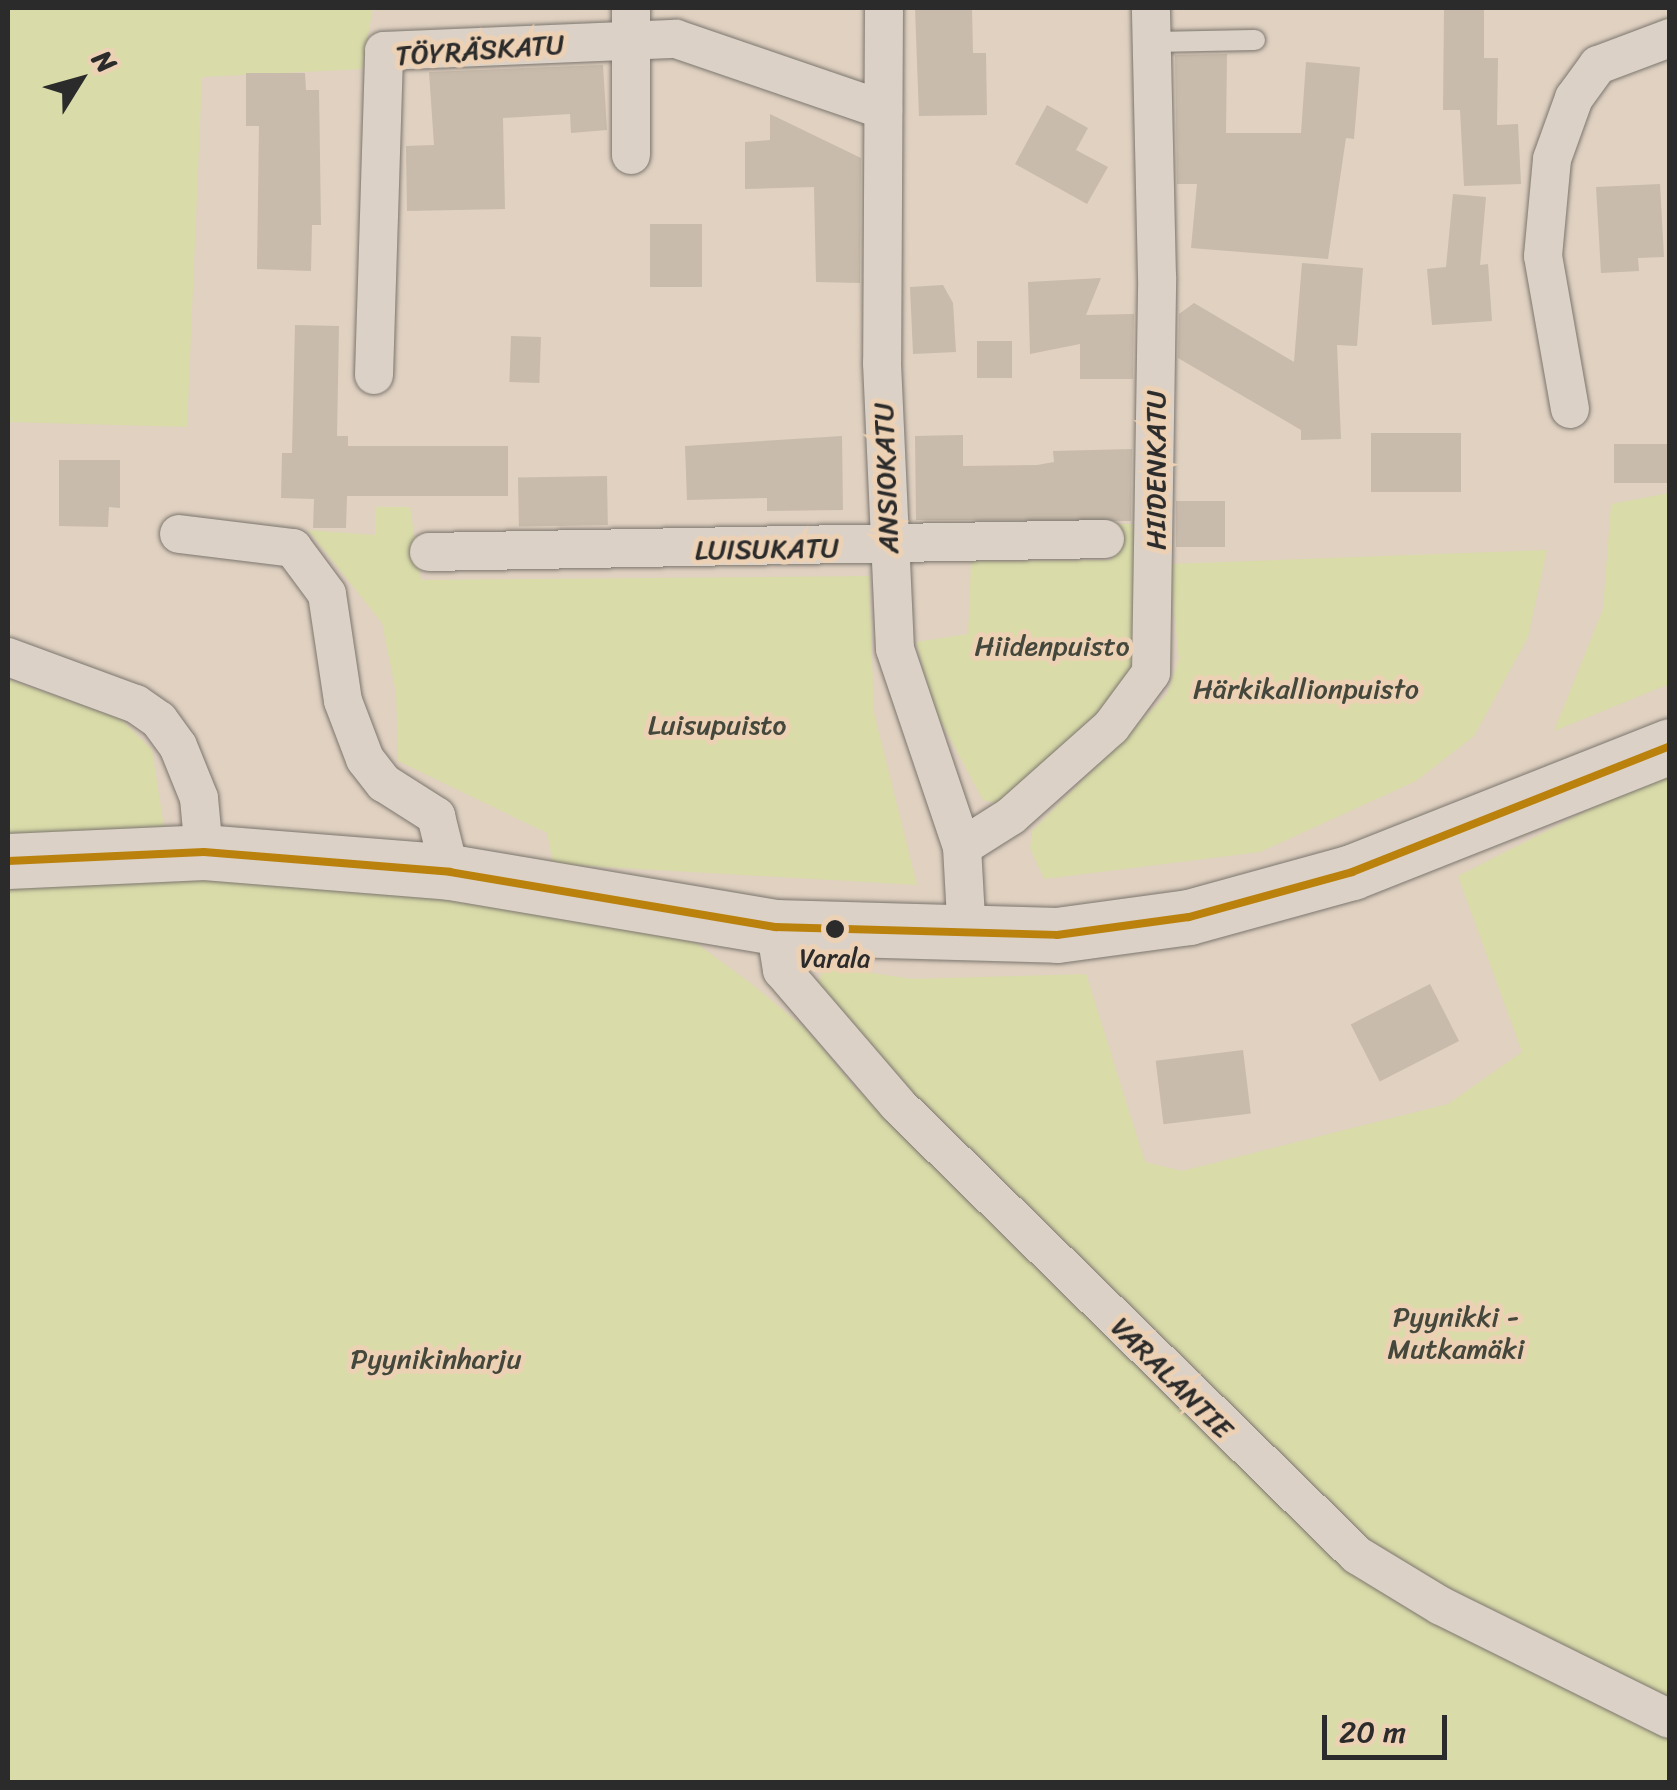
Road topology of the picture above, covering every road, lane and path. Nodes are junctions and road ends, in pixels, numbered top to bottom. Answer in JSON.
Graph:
{"nodes":[{"id":1,"x":884,"y":8,"type":"edge"},
{"id":2,"x":630,"y":24,"type":"edge"},
{"id":3,"x":1151,"y":24,"type":"edge"},
{"id":4,"x":1670,"y":38,"type":"edge"},
{"id":5,"x":1255,"y":40,"type":"dead end"},
{"id":6,"x":883,"y":110,"type":"junction"},
{"id":7,"x":631,"y":156,"type":"dead end"},
{"id":8,"x":374,"y":376,"type":"dead end"},
{"id":9,"x":1570,"y":409,"type":"dead end"},
{"id":10,"x":179,"y":534,"type":"dead end"},
{"id":11,"x":1105,"y":538,"type":"dead end"},
{"id":12,"x":888,"y":548,"type":"junction"},
{"id":13,"x":429,"y":552,"type":"dead end"},
{"id":14,"x":8,"y":657,"type":"edge"},
{"id":15,"x":1670,"y":746,"type":"edge"},
{"id":16,"x":962,"y":846,"type":"junction"},
{"id":17,"x":204,"y":852,"type":"junction"},
{"id":18,"x":8,"y":861,"type":"edge"},
{"id":19,"x":450,"y":872,"type":"junction"},
{"id":20,"x":775,"y":927,"type":"junction"},
{"id":21,"x":967,"y":936,"type":"junction"},
{"id":22,"x":1670,"y":1719,"type":"edge"}],
"edges":[{"from":1,"to":6,"type":"street","name":"ANSIOKATU"},
{"from":2,"to":6,"type":"street","name":"TÖYRÄSKATU"},
{"from":2,"to":7,"type":"street"},
{"from":2,"to":8,"type":"street","name":"TÖYRÄSKATU"},
{"from":3,"to":5,"type":"lane"},
{"from":3,"to":16,"type":"street","name":"HIIDENKATU"},
{"from":4,"to":9,"type":"street"},
{"from":6,"to":12,"type":"street","name":"ANSIOKATU"},
{"from":10,"to":19,"type":"street"},
{"from":11,"to":12,"type":"street","name":"LUISUKATU"},
{"from":12,"to":13,"type":"street","name":"LUISUKATU"},
{"from":12,"to":16,"type":"street","name":"ANSIOKATU"},
{"from":14,"to":17,"type":"street"},
{"from":15,"to":21,"type":"street"},
{"from":16,"to":21,"type":"street","name":"ANSIOKATU"},
{"from":17,"to":18,"type":"street"},
{"from":17,"to":19,"type":"street"},
{"from":19,"to":20,"type":"street"},
{"from":20,"to":21,"type":"street"},
{"from":20,"to":22,"type":"street","name":"VARALANTIE"}]}
